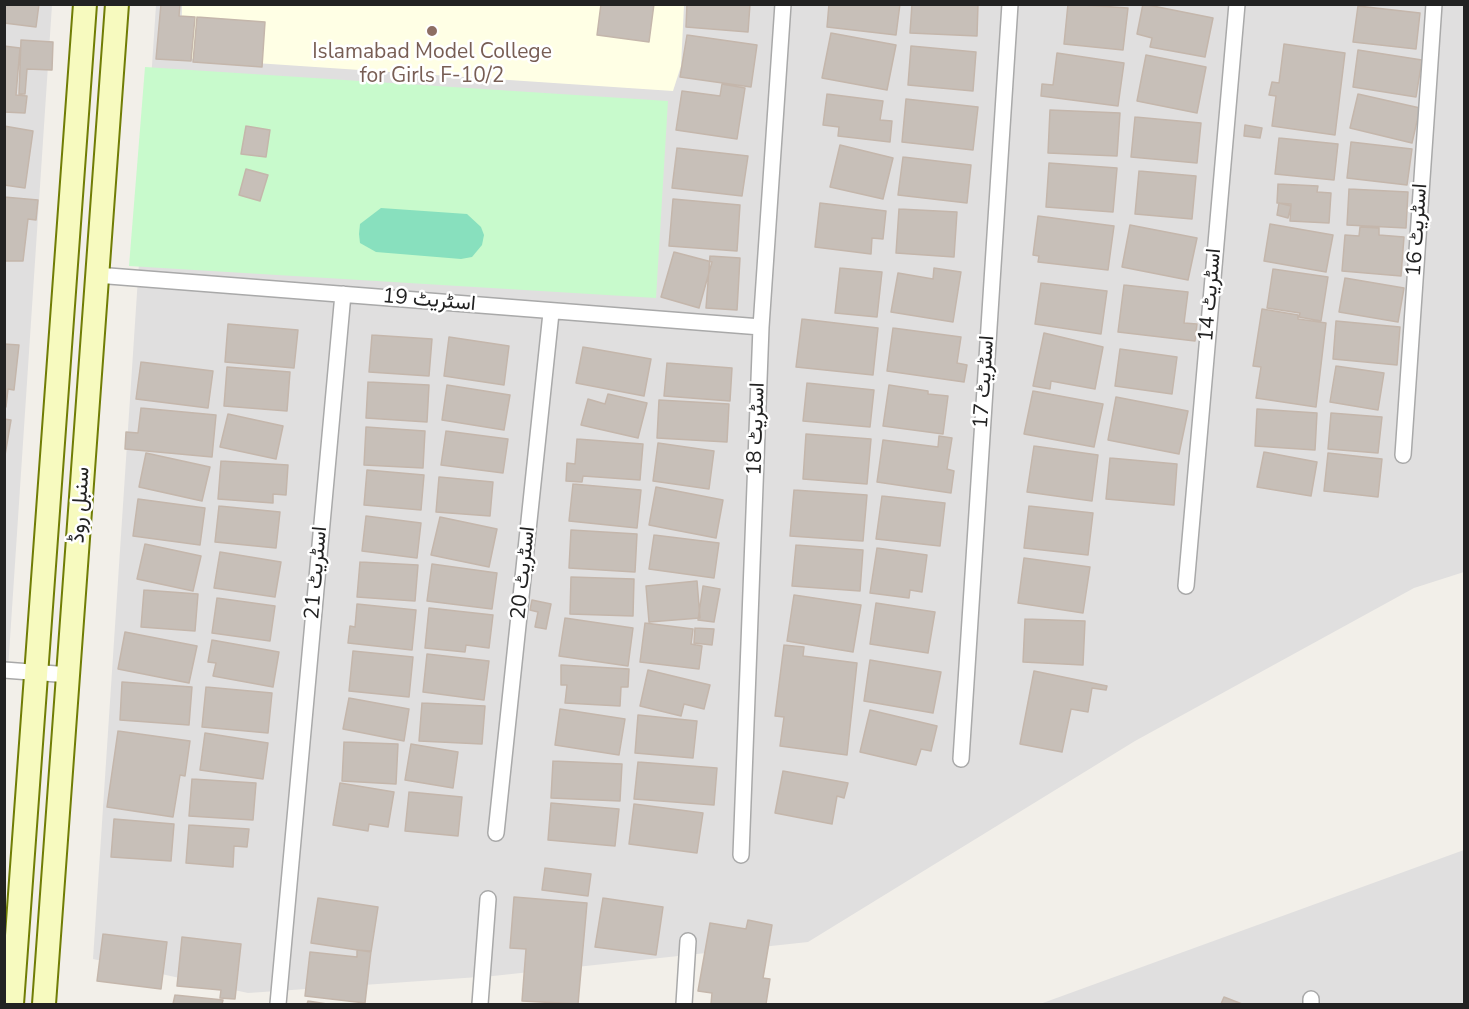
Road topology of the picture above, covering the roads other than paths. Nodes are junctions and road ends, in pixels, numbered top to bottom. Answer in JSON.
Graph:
{"nodes":[{"id":1,"x":85,"y":4,"type":"edge"},
{"id":2,"x":117,"y":4,"type":"edge"},
{"id":3,"x":783,"y":4,"type":"edge"},
{"id":4,"x":1010,"y":4,"type":"edge"},
{"id":5,"x":1237,"y":4,"type":"edge"},
{"id":6,"x":1434,"y":4,"type":"edge"},
{"id":7,"x":74,"y":163,"type":"junction"},
{"id":8,"x":104,"y":164,"type":"junction"},
{"id":9,"x":96,"y":275,"type":"junction"},
{"id":10,"x":343,"y":294,"type":"junction"},
{"id":11,"x":551,"y":313,"type":"junction"},
{"id":12,"x":761,"y":327,"type":"junction"},
{"id":13,"x":1403,"y":455,"type":"dead end"},
{"id":14,"x":1186,"y":586,"type":"dead end"},
{"id":15,"x":4,"y":670,"type":"edge"},
{"id":16,"x":38,"y":672,"type":"junction"},
{"id":17,"x":70,"y":675,"type":"junction"},
{"id":18,"x":961,"y":759,"type":"dead end"},
{"id":19,"x":496,"y":833,"type":"dead end"},
{"id":20,"x":741,"y":855,"type":"dead end"},
{"id":21,"x":488,"y":899,"type":"dead end"},
{"id":22,"x":688,"y":941,"type":"dead end"},
{"id":23,"x":12,"y":1005,"type":"edge"},
{"id":24,"x":44,"y":1005,"type":"edge"},
{"id":25,"x":278,"y":1005,"type":"edge"},
{"id":26,"x":480,"y":1005,"type":"edge"},
{"id":27,"x":684,"y":1005,"type":"edge"}],
"edges":[{"from":1,"to":7,"type":"street","name":"سنبل روڈ"},
{"from":2,"to":8,"type":"street","name":"سنبل روڈ"},
{"from":3,"to":12,"type":"street","name":"اسٹریٹ 18"},
{"from":4,"to":18,"type":"street","name":"اسٹریٹ 17"},
{"from":5,"to":14,"type":"street","name":"اسٹریٹ 14"},
{"from":6,"to":13,"type":"street","name":"اسٹریٹ 16"},
{"from":7,"to":8,"type":"street"},
{"from":7,"to":16,"type":"street","name":"سنبل روڈ"},
{"from":8,"to":9,"type":"street","name":"سنبل روڈ"},
{"from":9,"to":10,"type":"street","name":"اسٹریٹ 19"},
{"from":9,"to":17,"type":"street","name":"سنبل روڈ"},
{"from":10,"to":11,"type":"street","name":"اسٹریٹ 19"},
{"from":10,"to":25,"type":"street","name":"اسٹریٹ 21"},
{"from":11,"to":12,"type":"street","name":"اسٹریٹ 19"},
{"from":11,"to":19,"type":"street","name":"اسٹریٹ 20"},
{"from":12,"to":20,"type":"street","name":"اسٹریٹ 18"},
{"from":15,"to":16,"type":"street"},
{"from":16,"to":17,"type":"street"},
{"from":16,"to":23,"type":"street","name":"سنبل روڈ"},
{"from":17,"to":24,"type":"street","name":"سنبل روڈ"},
{"from":21,"to":26,"type":"street"},
{"from":22,"to":27,"type":"street"}]}
